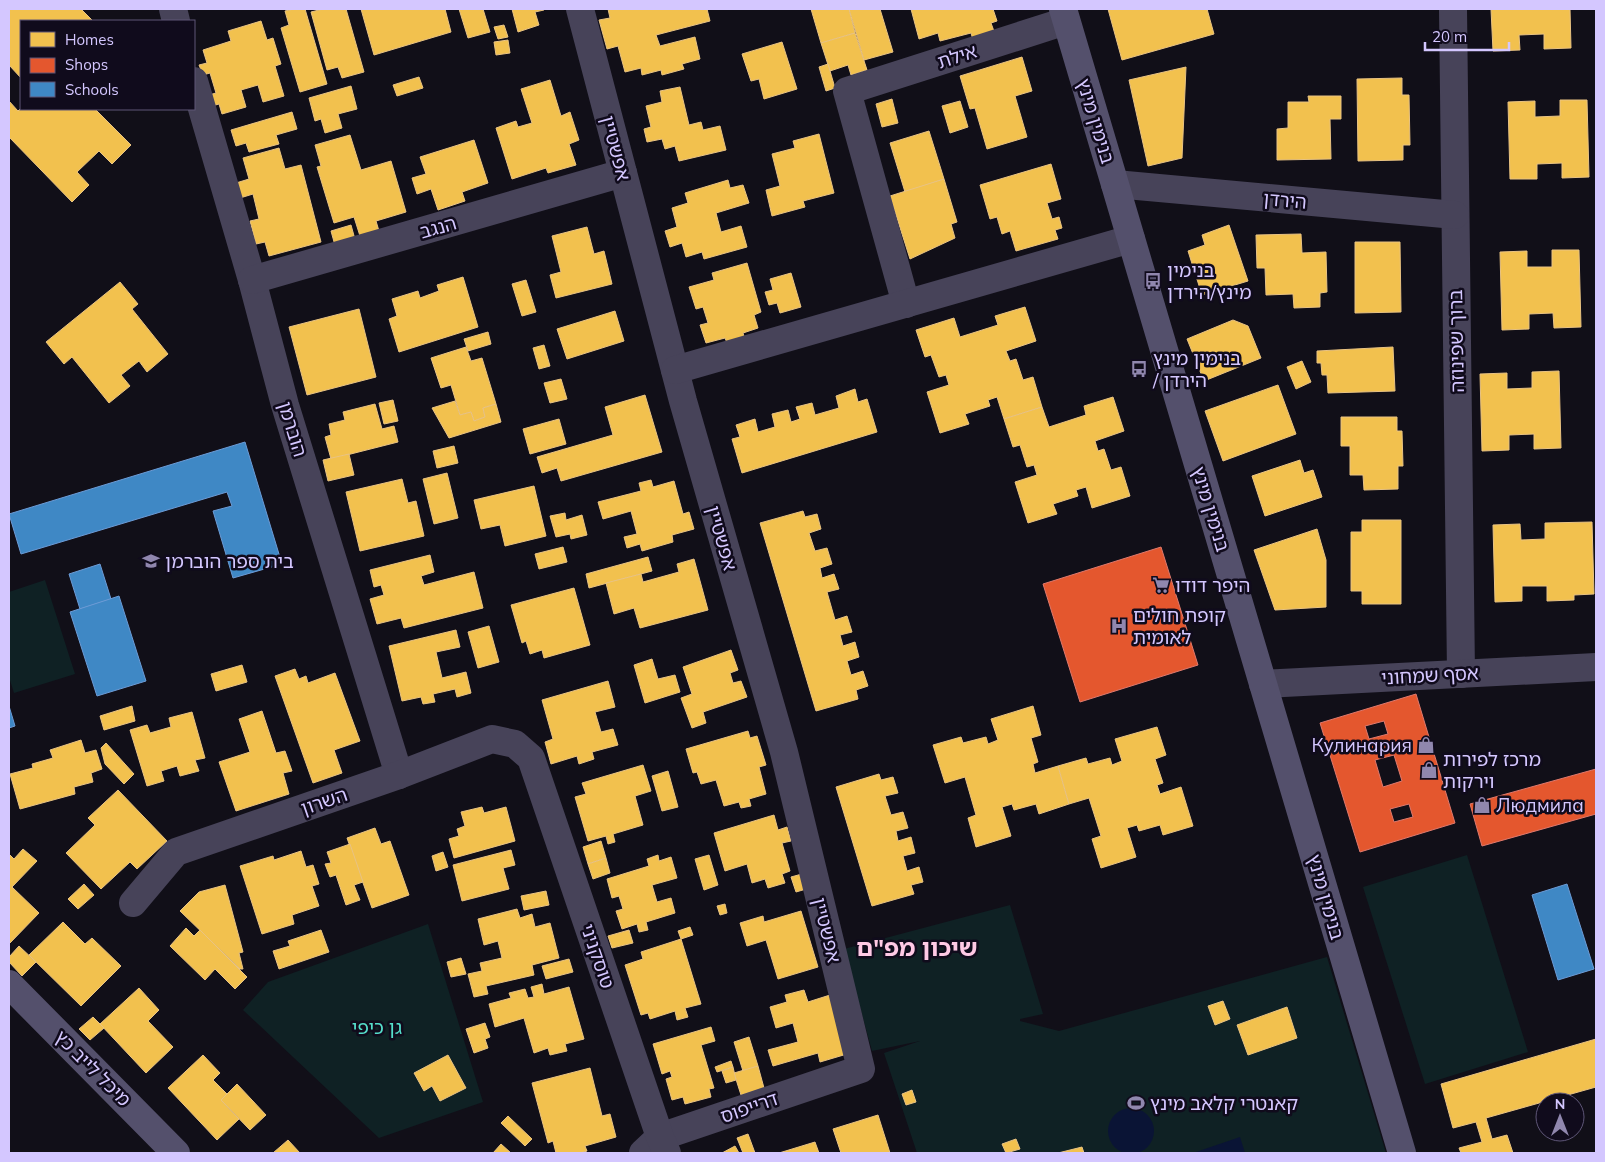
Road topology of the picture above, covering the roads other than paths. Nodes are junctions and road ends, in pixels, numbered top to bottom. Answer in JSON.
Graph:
{"nodes":[{"id":1,"x":580,"y":9,"type":"edge"},
{"id":2,"x":1453,"y":9,"type":"edge"},
{"id":3,"x":1065,"y":15,"type":"edge"},
{"id":4,"x":195,"y":84,"type":"edge"},
{"id":5,"x":623,"y":173,"type":"junction"},
{"id":6,"x":1115,"y":184,"type":"junction"},
{"id":7,"x":1455,"y":215,"type":"junction"},
{"id":8,"x":1131,"y":239,"type":"junction"},
{"id":9,"x":252,"y":280,"type":"junction"},
{"id":10,"x":906,"y":304,"type":"junction"},
{"id":11,"x":675,"y":370,"type":"junction"},
{"id":12,"x":1596,"y":666,"type":"edge"},
{"id":13,"x":1461,"y":674,"type":"junction"},
{"id":14,"x":1263,"y":684,"type":"junction"},
{"id":15,"x":531,"y":758,"type":"joint"},
{"id":16,"x":398,"y":775,"type":"junction"},
{"id":17,"x":133,"y":903,"type":"dead end"},
{"id":18,"x":9,"y":984,"type":"edge"},
{"id":19,"x":861,"y":1069,"type":"joint"},
{"id":20,"x":657,"y":1148,"type":"edge"},
{"id":21,"x":176,"y":1153,"type":"edge"},
{"id":22,"x":1402,"y":1153,"type":"edge"}],
"edges":[{"from":1,"to":5,"type":"street","name":"אפשטיין"},
{"from":2,"to":7,"type":"street","name":"ברוך שפינוזה"},
{"from":3,"to":6,"type":"street","name":"בנימין מינץ"},
{"from":3,"to":10,"type":"street","name":"אילת"},
{"from":4,"to":9,"type":"street","name":"הוברמן"},
{"from":5,"to":9,"type":"street","name":"הנגב"},
{"from":5,"to":11,"type":"street","name":"אפשטיין"},
{"from":6,"to":7,"type":"street","name":"הירדן"},
{"from":6,"to":8,"type":"street","name":"בנימין מינץ"},
{"from":7,"to":13,"type":"street","name":"ברוך שפינוזה"},
{"from":8,"to":10,"type":"street"},
{"from":8,"to":14,"type":"street","name":"בנימין מינץ"},
{"from":9,"to":16,"type":"street","name":"הוברמן"},
{"from":10,"to":11,"type":"street"},
{"from":11,"to":19,"type":"street","name":"אפשטיין"},
{"from":12,"to":13,"type":"street","name":"אסף שמחוני"},
{"from":13,"to":14,"type":"street","name":"אסף שמחוני"},
{"from":14,"to":22,"type":"street","name":"בנימין מינץ"},
{"from":15,"to":16,"type":"street","name":"השרון"},
{"from":15,"to":20,"type":"street","name":"טוסקניני"},
{"from":16,"to":17,"type":"street","name":"השרון"},
{"from":18,"to":21,"type":"street","name":"מיכל לייב כץ"},
{"from":19,"to":20,"type":"street","name":"דרייפוס"}]}
